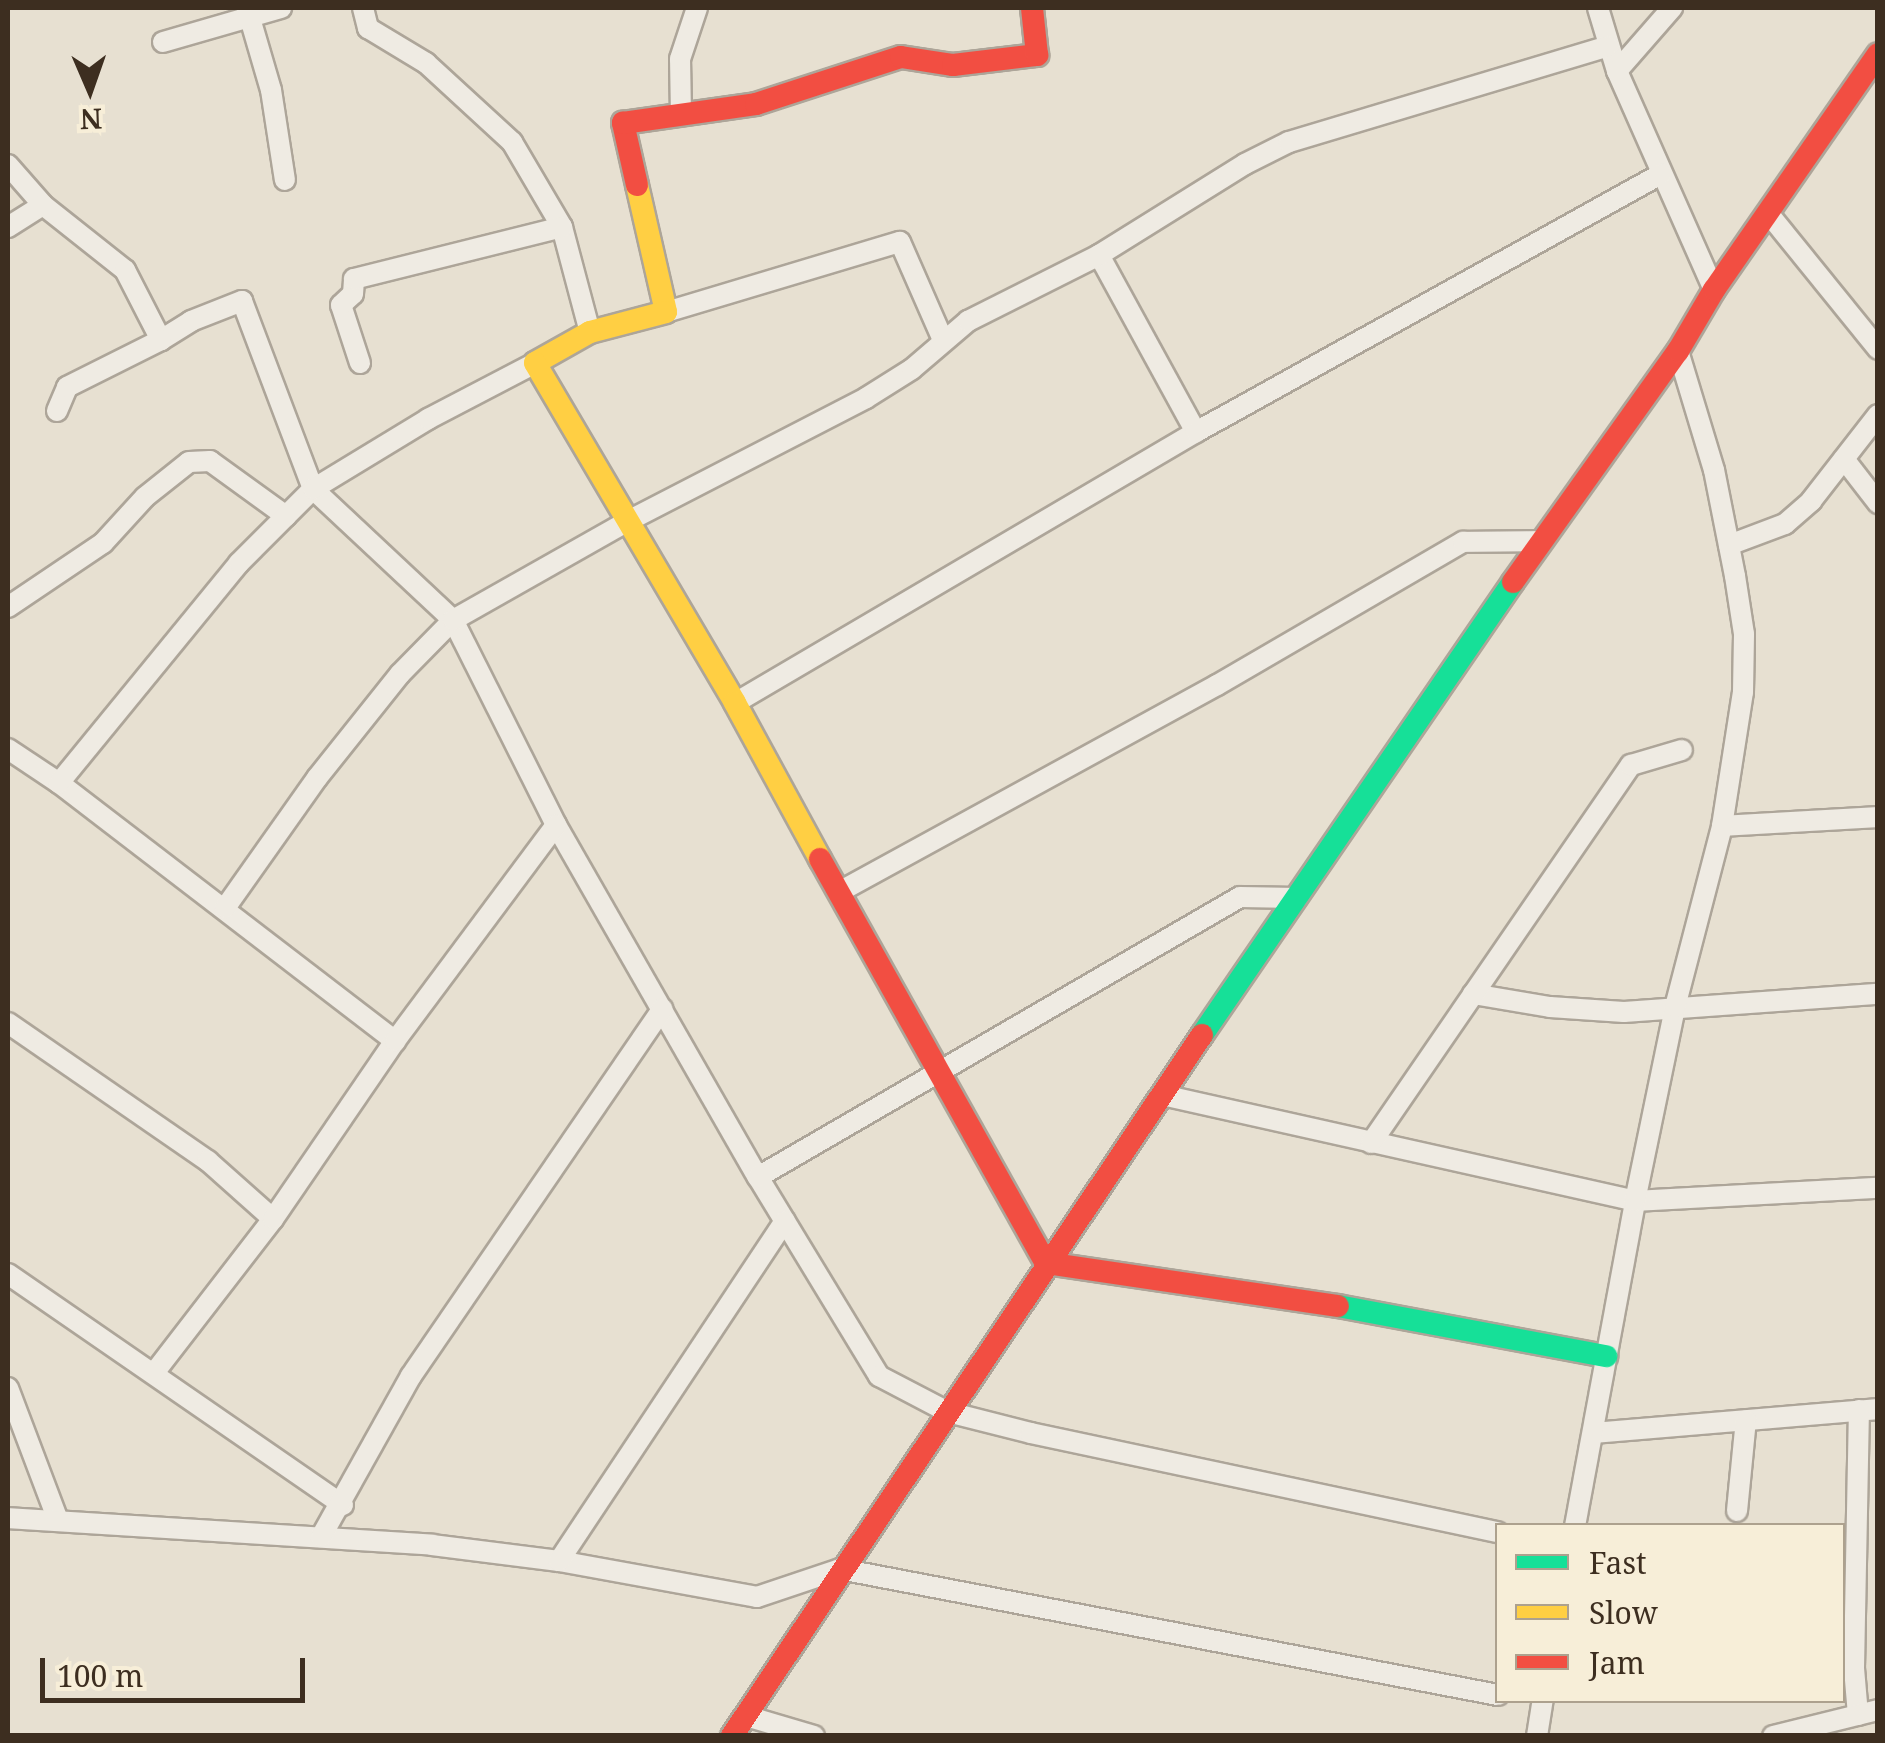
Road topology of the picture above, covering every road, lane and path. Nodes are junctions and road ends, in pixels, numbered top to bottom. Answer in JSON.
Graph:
{"nodes":[{"id":1,"x":281,"y":8,"type":"edge"},
{"id":2,"x":363,"y":8,"type":"edge"},
{"id":3,"x":697,"y":8,"type":"edge"},
{"id":4,"x":1032,"y":8,"type":"edge"},
{"id":5,"x":1598,"y":8,"type":"edge"},
{"id":6,"x":1672,"y":8,"type":"edge"},
{"id":7,"x":248,"y":12,"type":"edge"},
{"id":8,"x":162,"y":42,"type":"dead end"},
{"id":9,"x":1608,"y":46,"type":"junction"},
{"id":10,"x":1878,"y":54,"type":"edge"},
{"id":11,"x":1617,"y":70,"type":"junction"},
{"id":12,"x":681,"y":115,"type":"junction"},
{"id":13,"x":8,"y":165,"type":"edge"},
{"id":14,"x":1661,"y":174,"type":"junction"},
{"id":15,"x":285,"y":180,"type":"dead end"},
{"id":16,"x":43,"y":205,"type":"junction"},
{"id":17,"x":1768,"y":213,"type":"junction"},
{"id":18,"x":8,"y":227,"type":"edge"},
{"id":19,"x":562,"y":227,"type":"junction"},
{"id":20,"x":1099,"y":255,"type":"junction"},
{"id":21,"x":1714,"y":290,"type":"junction"},
{"id":22,"x":666,"y":312,"type":"junction"},
{"id":23,"x":590,"y":332,"type":"junction"},
{"id":24,"x":161,"y":340,"type":"junction"},
{"id":25,"x":943,"y":340,"type":"junction"},
{"id":26,"x":1878,"y":348,"type":"edge"},
{"id":27,"x":1678,"y":351,"type":"junction"},
{"id":28,"x":360,"y":363,"type":"dead end"},
{"id":29,"x":535,"y":363,"type":"junction"},
{"id":30,"x":56,"y":411,"type":"dead end"},
{"id":31,"x":1878,"y":415,"type":"edge"},
{"id":32,"x":1196,"y":432,"type":"junction"},
{"id":33,"x":1844,"y":459,"type":"junction"},
{"id":34,"x":313,"y":489,"type":"junction"},
{"id":35,"x":1878,"y":503,"type":"edge"},
{"id":36,"x":286,"y":516,"type":"junction"},
{"id":37,"x":626,"y":522,"type":"junction"},
{"id":38,"x":1541,"y":542,"type":"junction"},
{"id":39,"x":1729,"y":545,"type":"junction"},
{"id":40,"x":8,"y":607,"type":"edge"},
{"id":41,"x":454,"y":620,"type":"junction"},
{"id":42,"x":735,"y":703,"type":"junction"},
{"id":43,"x":8,"y":749,"type":"edge"},
{"id":44,"x":1682,"y":750,"type":"dead end"},
{"id":45,"x":59,"y":784,"type":"junction"},
{"id":46,"x":1878,"y":817,"type":"edge"},
{"id":47,"x":556,"y":825,"type":"junction"},
{"id":48,"x":1722,"y":826,"type":"junction"},
{"id":49,"x":839,"y":892,"type":"junction"},
{"id":50,"x":1297,"y":898,"type":"junction"},
{"id":51,"x":225,"y":908,"type":"junction"},
{"id":52,"x":1474,"y":994,"type":"junction"},
{"id":53,"x":1878,"y":994,"type":"edge"},
{"id":54,"x":1675,"y":1007,"type":"junction"},
{"id":55,"x":662,"y":1008,"type":"junction"},
{"id":56,"x":8,"y":1023,"type":"edge"},
{"id":57,"x":395,"y":1040,"type":"junction"},
{"id":58,"x":935,"y":1072,"type":"junction"},
{"id":59,"x":1162,"y":1095,"type":"junction"},
{"id":60,"x":1371,"y":1142,"type":"junction"},
{"id":61,"x":758,"y":1177,"type":"junction"},
{"id":62,"x":1878,"y":1188,"type":"edge"},
{"id":63,"x":1634,"y":1201,"type":"junction"},
{"id":64,"x":273,"y":1219,"type":"junction"},
{"id":65,"x":786,"y":1221,"type":"junction"},
{"id":66,"x":1046,"y":1263,"type":"junction"},
{"id":67,"x":8,"y":1274,"type":"edge"},
{"id":68,"x":1606,"y":1356,"type":"junction"},
{"id":69,"x":154,"y":1373,"type":"junction"},
{"id":70,"x":8,"y":1388,"type":"edge"},
{"id":71,"x":1868,"y":1410,"type":"edge"},
{"id":72,"x":948,"y":1412,"type":"junction"},
{"id":73,"x":1746,"y":1420,"type":"junction"},
{"id":74,"x":1594,"y":1433,"type":"junction"},
{"id":75,"x":343,"y":1505,"type":"junction"},
{"id":76,"x":1737,"y":1512,"type":"dead end"},
{"id":77,"x":8,"y":1518,"type":"edge"},
{"id":78,"x":58,"y":1520,"type":"junction"},
{"id":79,"x":1577,"y":1523,"type":"edge"},
{"id":80,"x":1495,"y":1531,"type":"edge"},
{"id":81,"x":321,"y":1537,"type":"junction"},
{"id":82,"x":559,"y":1561,"type":"junction"},
{"id":83,"x":840,"y":1569,"type":"junction"},
{"id":84,"x":1495,"y":1695,"type":"edge"},
{"id":85,"x":1536,"y":1703,"type":"edge"},
{"id":86,"x":1868,"y":1712,"type":"edge"},
{"id":87,"x":746,"y":1716,"type":"junction"},
{"id":88,"x":732,"y":1736,"type":"edge"},
{"id":89,"x":814,"y":1736,"type":"edge"},
{"id":90,"x":1536,"y":1736,"type":"edge"},
{"id":91,"x":1773,"y":1736,"type":"edge"}],
"edges":[{"from":1,"to":7,"type":"street"},
{"from":2,"to":19,"type":"street"},
{"from":3,"to":12,"type":"street"},
{"from":4,"to":12,"type":"street"},
{"from":5,"to":9,"type":"street"},
{"from":6,"to":11,"type":"street"},
{"from":7,"to":8,"type":"street"},
{"from":7,"to":15,"type":"street"},
{"from":9,"to":11,"type":"street"},
{"from":9,"to":20,"type":"street"},
{"from":10,"to":17,"type":"street"},
{"from":11,"to":14,"type":"street"},
{"from":12,"to":22,"type":"street"},
{"from":13,"to":16,"type":"street"},
{"from":14,"to":21,"type":"street"},
{"from":14,"to":32,"type":"street"},
{"from":16,"to":18,"type":"street"},
{"from":16,"to":24,"type":"street"},
{"from":17,"to":21,"type":"street"},
{"from":17,"to":26,"type":"street"},
{"from":19,"to":23,"type":"street"},
{"from":19,"to":28,"type":"street"},
{"from":20,"to":25,"type":"street"},
{"from":20,"to":32,"type":"street"},
{"from":21,"to":27,"type":"street"},
{"from":22,"to":23,"type":"street"},
{"from":22,"to":25,"type":"street"},
{"from":23,"to":29,"type":"street"},
{"from":24,"to":30,"type":"street"},
{"from":24,"to":34,"type":"street"},
{"from":25,"to":37,"type":"street"},
{"from":27,"to":38,"type":"street"},
{"from":27,"to":39,"type":"street"},
{"from":29,"to":34,"type":"street"},
{"from":29,"to":37,"type":"street"},
{"from":31,"to":33,"type":"street"},
{"from":32,"to":42,"type":"street"},
{"from":33,"to":35,"type":"street"},
{"from":33,"to":39,"type":"street"},
{"from":34,"to":36,"type":"street"},
{"from":34,"to":41,"type":"street"},
{"from":36,"to":40,"type":"street"},
{"from":36,"to":45,"type":"street"},
{"from":37,"to":41,"type":"street"},
{"from":37,"to":42,"type":"street"},
{"from":38,"to":49,"type":"street"},
{"from":38,"to":50,"type":"street"},
{"from":39,"to":48,"type":"street"},
{"from":41,"to":47,"type":"street"},
{"from":41,"to":51,"type":"street"},
{"from":42,"to":49,"type":"street"},
{"from":43,"to":45,"type":"street"},
{"from":44,"to":52,"type":"street"},
{"from":45,"to":51,"type":"street"},
{"from":46,"to":48,"type":"street"},
{"from":47,"to":55,"type":"street"},
{"from":47,"to":57,"type":"street"},
{"from":48,"to":54,"type":"street"},
{"from":49,"to":58,"type":"street"},
{"from":50,"to":58,"type":"street"},
{"from":50,"to":59,"type":"street"},
{"from":51,"to":57,"type":"street"},
{"from":52,"to":54,"type":"street"},
{"from":52,"to":60,"type":"street"},
{"from":53,"to":54,"type":"street"},
{"from":54,"to":63,"type":"street"},
{"from":55,"to":61,"type":"street"},
{"from":55,"to":75,"type":"street"},
{"from":56,"to":64,"type":"street"},
{"from":57,"to":64,"type":"street"},
{"from":58,"to":61,"type":"street"},
{"from":58,"to":66,"type":"street"},
{"from":59,"to":60,"type":"street"},
{"from":59,"to":66,"type":"street"},
{"from":60,"to":63,"type":"street"},
{"from":61,"to":65,"type":"street"},
{"from":62,"to":63,"type":"street"},
{"from":63,"to":68,"type":"street"},
{"from":64,"to":69,"type":"street"},
{"from":65,"to":72,"type":"street"},
{"from":65,"to":82,"type":"street"},
{"from":66,"to":68,"type":"street"},
{"from":66,"to":72,"type":"street"},
{"from":67,"to":69,"type":"street"},
{"from":68,"to":74,"type":"street"},
{"from":69,"to":75,"type":"street"},
{"from":70,"to":78,"type":"street"},
{"from":71,"to":73,"type":"street"},
{"from":71,"to":86,"type":"street"},
{"from":72,"to":80,"type":"street"},
{"from":72,"to":83,"type":"street"},
{"from":73,"to":74,"type":"street"},
{"from":73,"to":76,"type":"street"},
{"from":74,"to":79,"type":"street"},
{"from":75,"to":81,"type":"street"},
{"from":77,"to":78,"type":"street"},
{"from":78,"to":81,"type":"street"},
{"from":81,"to":82,"type":"street"},
{"from":82,"to":83,"type":"street"},
{"from":83,"to":84,"type":"street"},
{"from":83,"to":87,"type":"street"},
{"from":85,"to":90,"type":"street"},
{"from":86,"to":91,"type":"street"},
{"from":87,"to":88,"type":"street"},
{"from":87,"to":89,"type":"street"}]}
